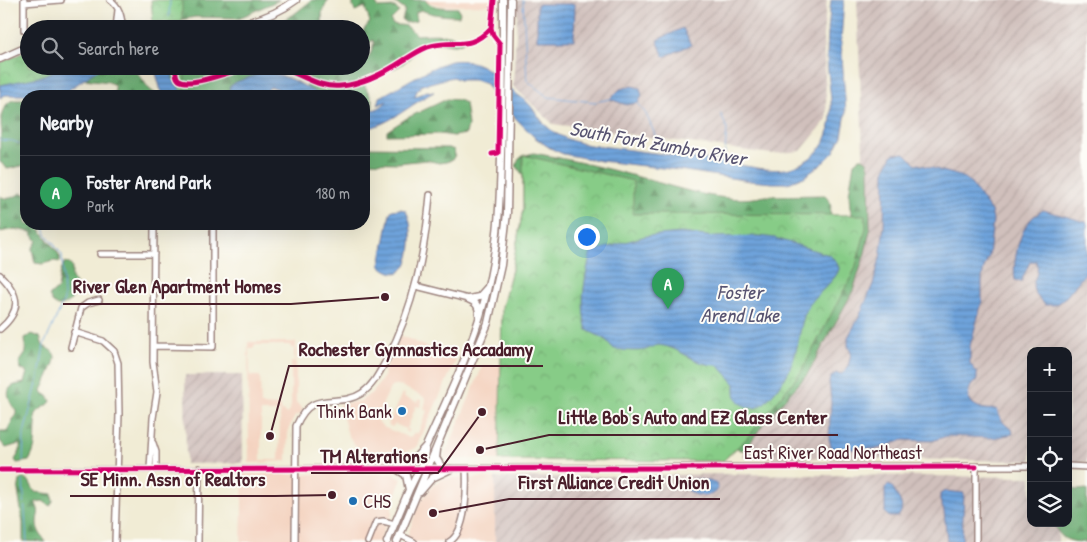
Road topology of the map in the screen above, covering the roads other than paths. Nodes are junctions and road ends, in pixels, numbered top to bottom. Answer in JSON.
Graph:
{"nodes":[{"id":1,"x":61,"y":0,"type":"edge"},
{"id":2,"x":110,"y":0,"type":"edge"},
{"id":3,"x":296,"y":0,"type":"edge"},
{"id":4,"x":503,"y":0,"type":"edge"},
{"id":5,"x":512,"y":0,"type":"edge"},
{"id":6,"x":24,"y":2,"type":"edge"},
{"id":7,"x":24,"y":20,"type":"edge"},
{"id":8,"x":119,"y":20,"type":"edge"},
{"id":9,"x":254,"y":20,"type":"edge"},
{"id":10,"x":20,"y":50,"type":"edge"},
{"id":11,"x":0,"y":59,"type":"edge"},
{"id":12,"x":506,"y":63,"type":"junction"},
{"id":13,"x":430,"y":195,"type":"dead end"},
{"id":14,"x":154,"y":230,"type":"edge"},
{"id":15,"x":214,"y":230,"type":"edge"},
{"id":16,"x":100,"y":254,"type":"dead end"},
{"id":17,"x":154,"y":254,"type":"junction"},
{"id":18,"x":0,"y":275,"type":"edge"},
{"id":19,"x":416,"y":286,"type":"junction"},
{"id":20,"x":488,"y":288,"type":"junction"},
{"id":21,"x":468,"y":299,"type":"junction"},
{"id":22,"x":99,"y":300,"type":"dead end"},
{"id":23,"x":0,"y":329,"type":"edge"},
{"id":24,"x":475,"y":331,"type":"junction"},
{"id":25,"x":74,"y":332,"type":"junction"},
{"id":26,"x":153,"y":346,"type":"junction"},
{"id":27,"x":71,"y":347,"type":"dead end"},
{"id":28,"x":438,"y":442,"type":"junction"},
{"id":29,"x":426,"y":446,"type":"junction"},
{"id":30,"x":1027,"y":466,"type":"edge"},
{"id":31,"x":1072,"y":466,"type":"edge"},
{"id":32,"x":1087,"y":466,"type":"edge"},
{"id":33,"x":976,"y":467,"type":"junction"},
{"id":34,"x":153,"y":468,"type":"junction"},
{"id":35,"x":199,"y":468,"type":"junction"},
{"id":36,"x":295,"y":468,"type":"junction"},
{"id":37,"x":395,"y":468,"type":"junction"},
{"id":38,"x":419,"y":468,"type":"junction"},
{"id":39,"x":428,"y":468,"type":"junction"},
{"id":40,"x":117,"y":469,"type":"junction"},
{"id":41,"x":447,"y":469,"type":"junction"},
{"id":42,"x":466,"y":469,"type":"junction"},
{"id":43,"x":0,"y":470,"type":"edge"},
{"id":44,"x":409,"y":490,"type":"junction"},
{"id":45,"x":416,"y":497,"type":"junction"},
{"id":46,"x":395,"y":524,"type":"junction"},
{"id":47,"x":398,"y":539,"type":"edge"},
{"id":48,"x":115,"y":542,"type":"edge"},
{"id":49,"x":198,"y":542,"type":"edge"},
{"id":50,"x":295,"y":542,"type":"edge"},
{"id":51,"x":368,"y":542,"type":"edge"},
{"id":52,"x":387,"y":542,"type":"edge"},
{"id":53,"x":414,"y":542,"type":"edge"},
{"id":54,"x":449,"y":542,"type":"edge"},
{"id":55,"x":976,"y":542,"type":"edge"}],
"edges":[{"from":1,"to":6,"type":"street"},
{"from":2,"to":8,"type":"street"},
{"from":3,"to":9,"type":"main road"},
{"from":4,"to":12,"type":"main road"},
{"from":5,"to":12,"type":"main road"},
{"from":6,"to":7,"type":"street"},
{"from":10,"to":11,"type":"main road"},
{"from":12,"to":20,"type":"main road"},
{"from":12,"to":28,"type":"main road"},
{"from":13,"to":19,"type":"street"},
{"from":14,"to":17,"type":"street"},
{"from":15,"to":26,"type":"street"},
{"from":16,"to":17,"type":"street"},
{"from":17,"to":26,"type":"street"},
{"from":18,"to":23,"type":"street"},
{"from":19,"to":21,"type":"street"},
{"from":19,"to":36,"type":"street"},
{"from":20,"to":21,"type":"main road"},
{"from":20,"to":24,"type":"main road"},
{"from":21,"to":24,"type":"main road"},
{"from":22,"to":25,"type":"street"},
{"from":24,"to":29,"type":"main road"},
{"from":25,"to":27,"type":"street"},
{"from":25,"to":40,"type":"street"},
{"from":26,"to":34,"type":"street"},
{"from":28,"to":39,"type":"main road"},
{"from":28,"to":41,"type":"main road"},
{"from":29,"to":37,"type":"main road"},
{"from":29,"to":38,"type":"main road"},
{"from":30,"to":33,"type":"street","name":"East River Road Northeast"},
{"from":31,"to":32,"type":"street"},
{"from":33,"to":42,"type":"street","name":"East River Road Northeast"},
{"from":33,"to":55,"type":"street"},
{"from":34,"to":35,"type":"street","name":"East River Road Northeast"},
{"from":34,"to":40,"type":"street","name":"East River Road Northeast"},
{"from":35,"to":36,"type":"street","name":"East River Road Northeast"},
{"from":35,"to":49,"type":"street"},
{"from":36,"to":37,"type":"street","name":"East River Road Northeast"},
{"from":36,"to":50,"type":"street"},
{"from":37,"to":38,"type":"street","name":"East River Road Northeast"},
{"from":37,"to":44,"type":"main road"},
{"from":38,"to":39,"type":"street","name":"East River Road Northeast"},
{"from":38,"to":44,"type":"main road"},
{"from":39,"to":41,"type":"street","name":"East River Road Northeast"},
{"from":39,"to":45,"type":"main road"},
{"from":40,"to":43,"type":"street","name":"East River Road Northeast"},
{"from":40,"to":48,"type":"street"},
{"from":41,"to":42,"type":"street","name":"East River Road Northeast"},
{"from":41,"to":45,"type":"main road"},
{"from":42,"to":54,"type":"street"},
{"from":44,"to":46,"type":"main road"},
{"from":45,"to":47,"type":"main road"},
{"from":46,"to":51,"type":"street"},
{"from":46,"to":52,"type":"main road"},
{"from":47,"to":53,"type":"street"}]}
